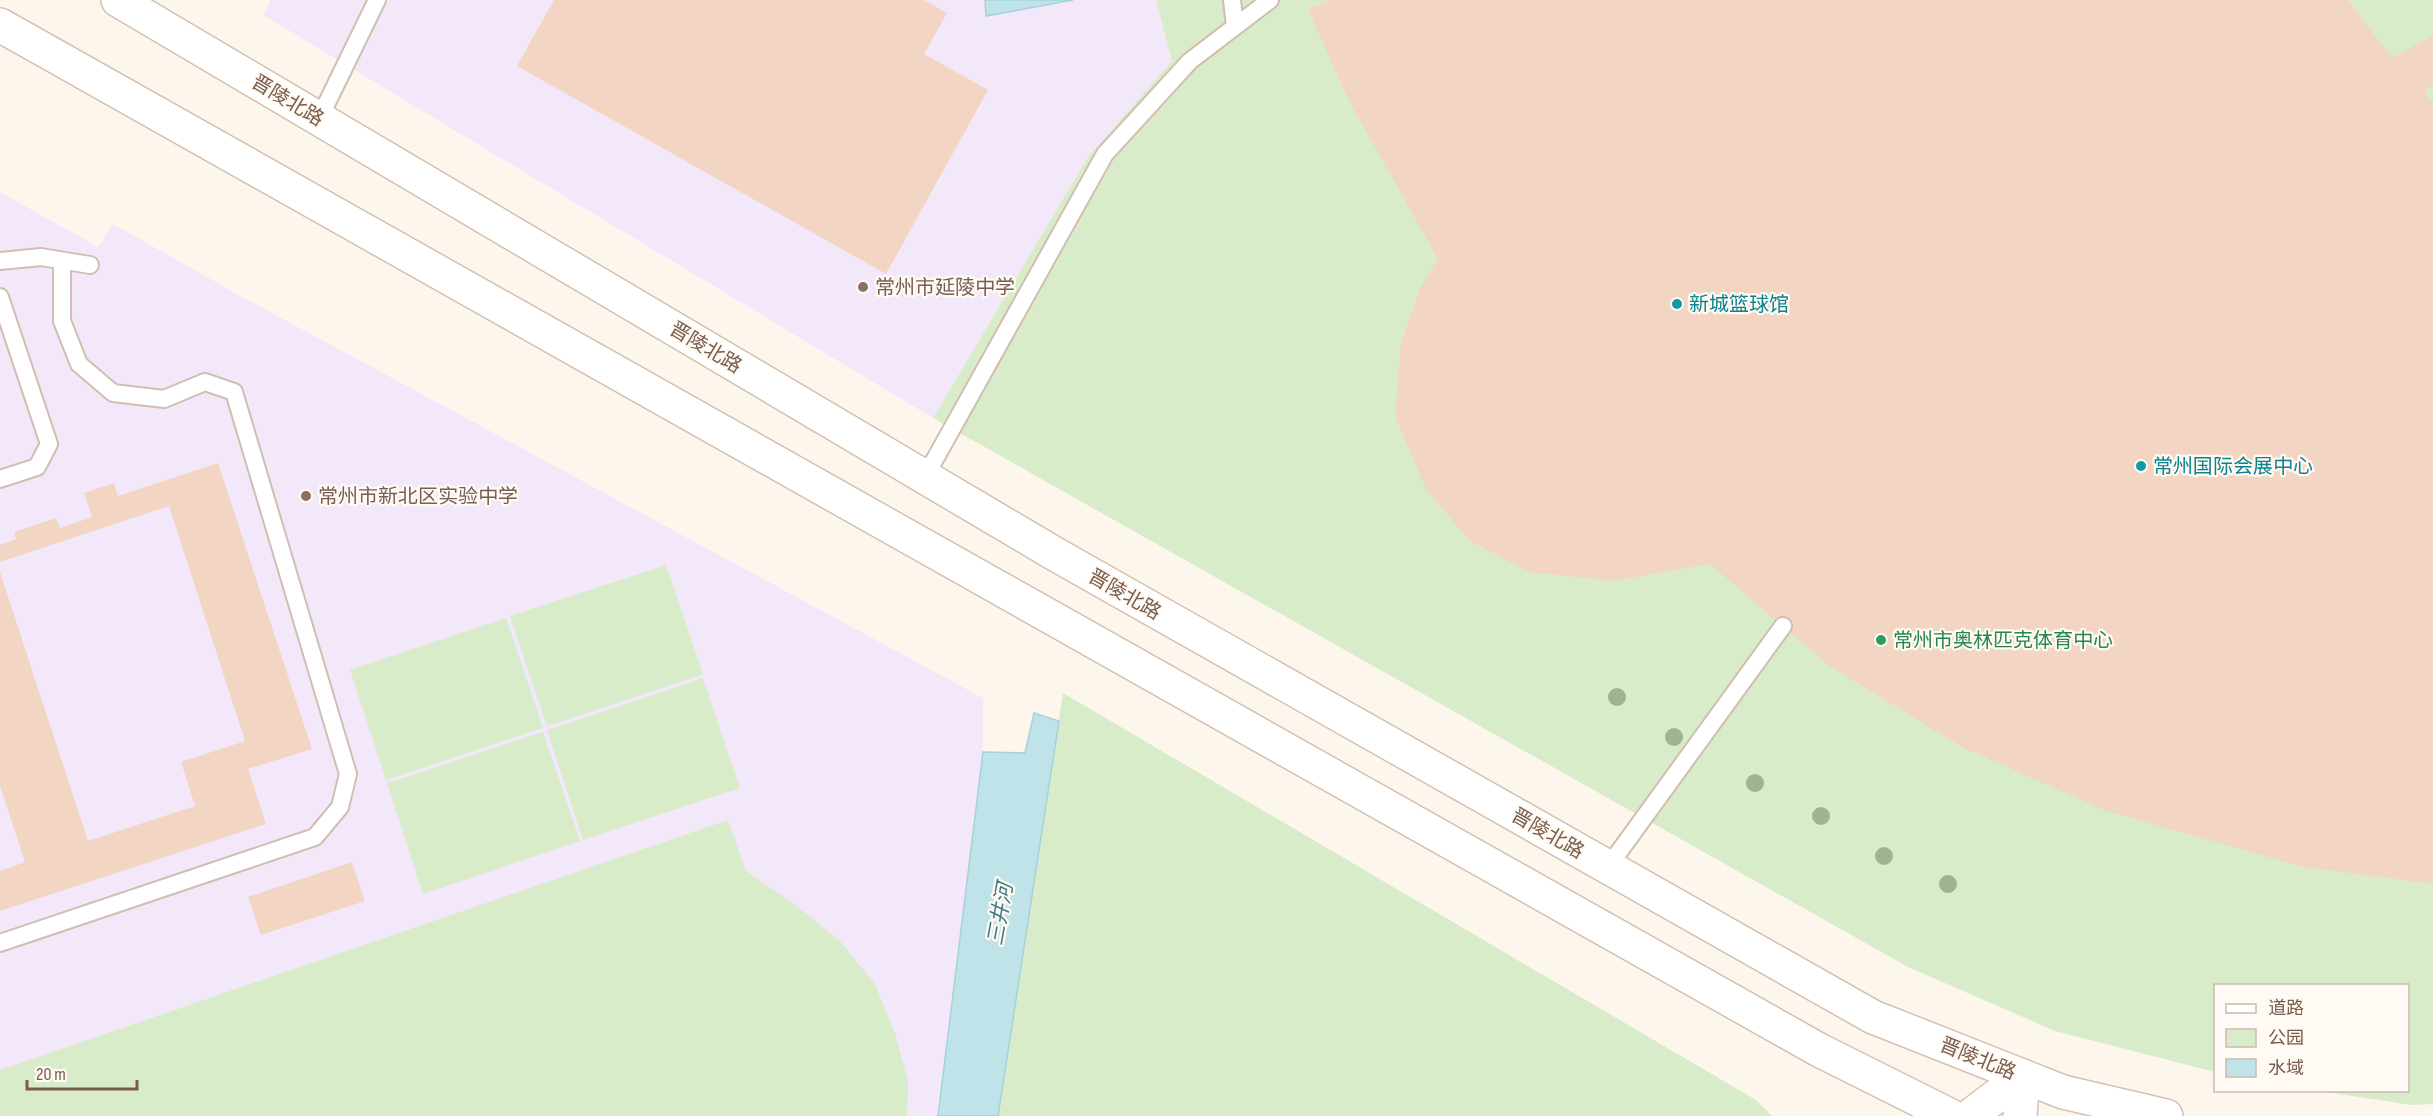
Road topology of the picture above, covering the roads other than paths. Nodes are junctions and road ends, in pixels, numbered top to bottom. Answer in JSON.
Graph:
{"nodes":[{"id":1,"x":118,"y":0,"type":"edge"},
{"id":2,"x":377,"y":0,"type":"edge"},
{"id":3,"x":1232,"y":0,"type":"edge"},
{"id":4,"x":1269,"y":0,"type":"edge"},
{"id":5,"x":0,"y":25,"type":"edge"},
{"id":6,"x":1235,"y":26,"type":"junction"},
{"id":7,"x":319,"y":119,"type":"junction"},
{"id":8,"x":0,"y":261,"type":"edge"},
{"id":9,"x":62,"y":261,"type":"junction"},
{"id":10,"x":90,"y":265,"type":"dead end"},
{"id":11,"x":0,"y":297,"type":"edge"},
{"id":12,"x":925,"y":477,"type":"junction"},
{"id":13,"x":0,"y":479,"type":"edge"},
{"id":14,"x":1783,"y":626,"type":"dead end"},
{"id":15,"x":1608,"y":867,"type":"junction"},
{"id":16,"x":0,"y":943,"type":"edge"},
{"id":17,"x":2023,"y":1076,"type":"junction"},
{"id":18,"x":1952,"y":1116,"type":"edge"},
{"id":19,"x":1970,"y":1116,"type":"edge"},
{"id":20,"x":2020,"y":1116,"type":"edge"},
{"id":21,"x":2166,"y":1116,"type":"edge"}],
"edges":[{"from":1,"to":7,"type":"main road","name":"晋陵北路"},
{"from":2,"to":7,"type":"lane"},
{"from":3,"to":6,"type":"lane"},
{"from":4,"to":6,"type":"lane"},
{"from":5,"to":18,"type":"main road"},
{"from":6,"to":12,"type":"lane"},
{"from":7,"to":12,"type":"main road","name":"晋陵北路"},
{"from":8,"to":9,"type":"lane"},
{"from":9,"to":10,"type":"lane"},
{"from":9,"to":16,"type":"lane"},
{"from":11,"to":13,"type":"lane"},
{"from":12,"to":15,"type":"main road","name":"晋陵北路"},
{"from":14,"to":15,"type":"lane"},
{"from":15,"to":17,"type":"main road","name":"晋陵北路"},
{"from":17,"to":19,"type":"main road"},
{"from":17,"to":20,"type":"main road"},
{"from":17,"to":21,"type":"main road","name":"晋陵北路"}]}
